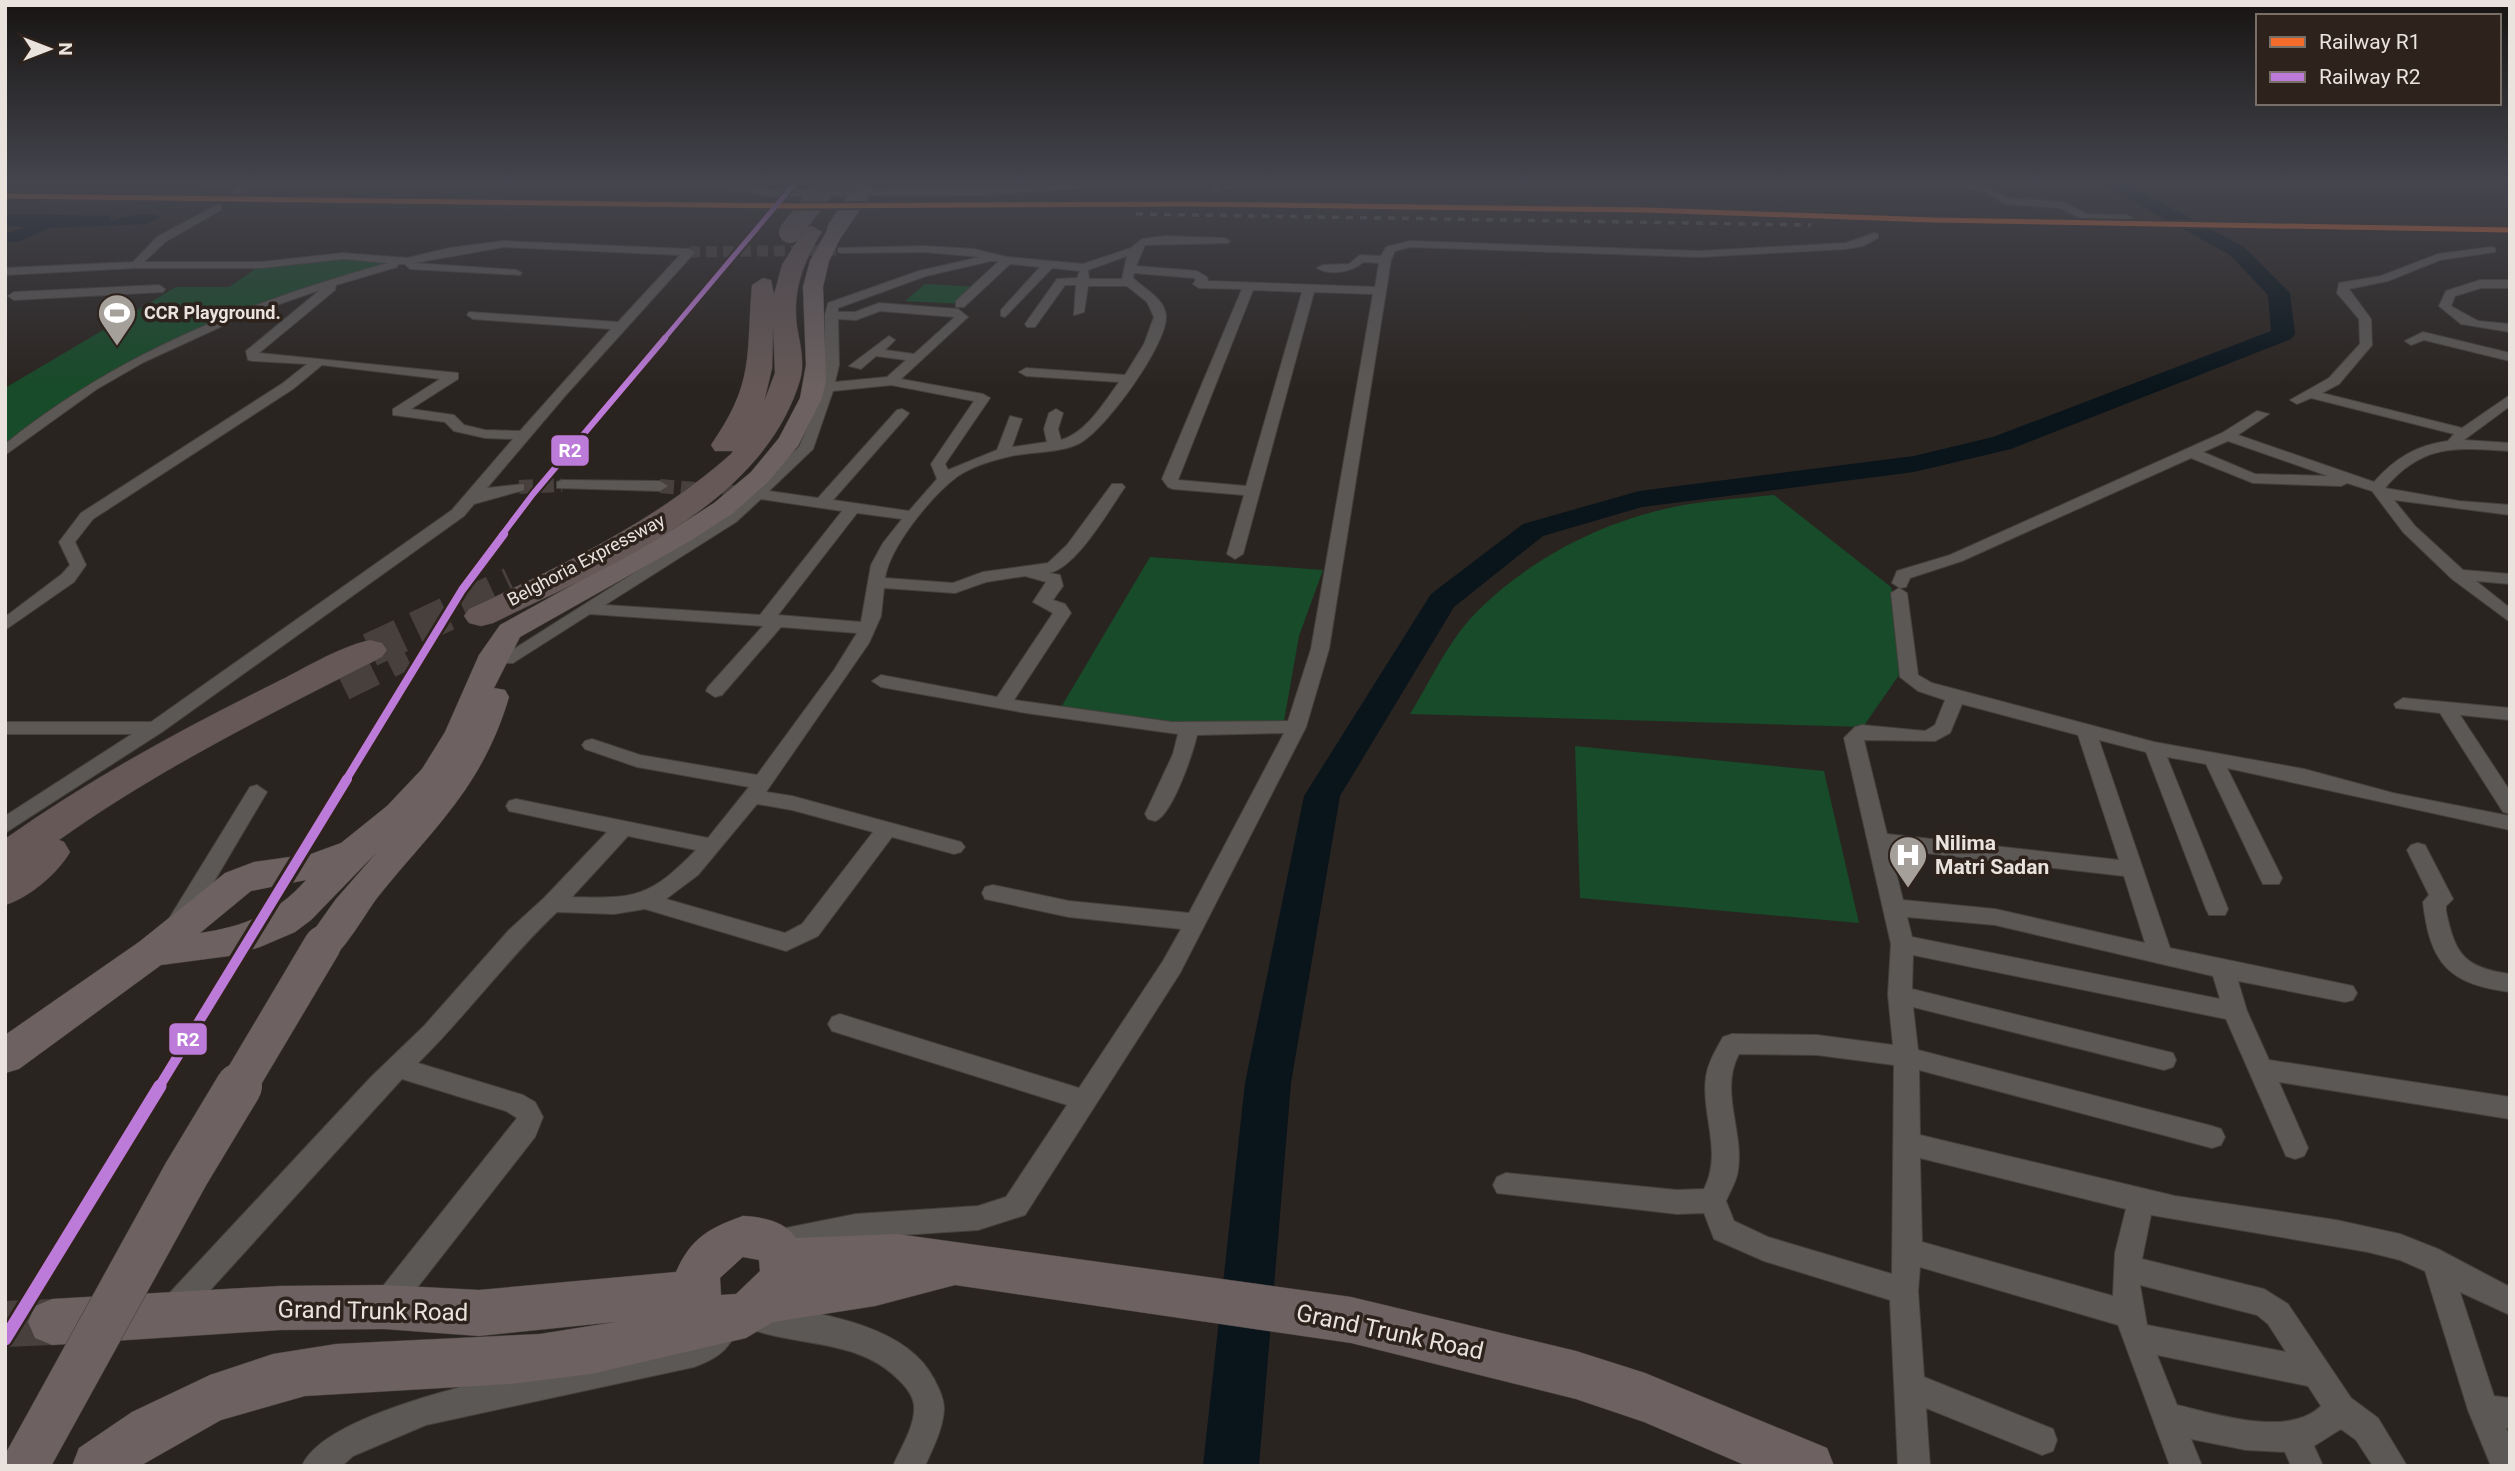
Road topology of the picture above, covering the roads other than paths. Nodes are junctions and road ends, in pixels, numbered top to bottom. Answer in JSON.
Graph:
{"nodes":[{"id":1,"x":1135,"y":250,"type":"edge"},
{"id":2,"x":148,"y":251,"type":"edge"},
{"id":3,"x":452,"y":251,"type":"edge"},
{"id":4,"x":658,"y":251,"type":"edge"},
{"id":5,"x":795,"y":251,"type":"edge"},
{"id":6,"x":799,"y":251,"type":"edge"},
{"id":7,"x":818,"y":251,"type":"edge"},
{"id":8,"x":952,"y":251,"type":"edge"},
{"id":9,"x":1134,"y":251,"type":"edge"},
{"id":10,"x":1391,"y":251,"type":"edge"},
{"id":11,"x":1602,"y":251,"type":"edge"},
{"id":12,"x":1761,"y":251,"type":"edge"},
{"id":13,"x":2486,"y":251,"type":"edge"},
{"id":14,"x":991,"y":258,"type":"junction"},
{"id":15,"x":1007,"y":260,"type":"junction"},
{"id":16,"x":1385,"y":260,"type":"junction"},
{"id":17,"x":407,"y":261,"type":"junction"},
{"id":18,"x":136,"y":265,"type":"junction"},
{"id":19,"x":391,"y":265,"type":"junction"},
{"id":20,"x":1048,"y":265,"type":"junction"},
{"id":21,"x":1323,"y":268,"type":"dead end"},
{"id":22,"x":41,"y":271,"type":"junction"},
{"id":23,"x":5,"y":272,"type":"edge"},
{"id":24,"x":516,"y":273,"type":"dead end"},
{"id":25,"x":1129,"y":275,"type":"junction"},
{"id":26,"x":344,"y":278,"type":"junction"},
{"id":27,"x":1083,"y":278,"type":"junction"},
{"id":28,"x":2510,"y":284,"type":"edge"},
{"id":29,"x":1248,"y":288,"type":"junction"},
{"id":30,"x":1309,"y":288,"type":"junction"},
{"id":31,"x":159,"y":289,"type":"dead end"},
{"id":32,"x":1380,"y":291,"type":"junction"},
{"id":33,"x":10,"y":297,"type":"edge"},
{"id":34,"x":960,"y":304,"type":"dead end"},
{"id":35,"x":1078,"y":312,"type":"dead end"},
{"id":36,"x":1005,"y":313,"type":"dead end"},
{"id":37,"x":473,"y":315,"type":"dead end"},
{"id":38,"x":831,"y":315,"type":"junction"},
{"id":39,"x":1031,"y":324,"type":"dead end"},
{"id":40,"x":622,"y":326,"type":"junction"},
{"id":41,"x":2510,"y":328,"type":"edge"},
{"id":42,"x":889,"y":340,"type":"dead end"},
{"id":43,"x":2412,"y":341,"type":"dead end"},
{"id":44,"x":873,"y":352,"type":"junction"},
{"id":45,"x":2510,"y":357,"type":"edge"},
{"id":46,"x":918,"y":358,"type":"junction"},
{"id":47,"x":319,"y":361,"type":"junction"},
{"id":48,"x":856,"y":366,"type":"dead end"},
{"id":49,"x":1026,"y":372,"type":"dead end"},
{"id":50,"x":1127,"y":379,"type":"junction"},
{"id":51,"x":891,"y":381,"type":"junction"},
{"id":52,"x":828,"y":387,"type":"junction"},
{"id":53,"x":2311,"y":394,"type":"junction"},
{"id":54,"x":2510,"y":399,"type":"edge"},
{"id":55,"x":2297,"y":400,"type":"dead end"},
{"id":56,"x":902,"y":413,"type":"dead end"},
{"id":57,"x":1056,"y":413,"type":"dead end"},
{"id":58,"x":2262,"y":414,"type":"dead end"},
{"id":59,"x":1015,"y":419,"type":"dead end"},
{"id":60,"x":2466,"y":433,"type":"junction"},
{"id":61,"x":525,"y":435,"type":"junction"},
{"id":62,"x":2227,"y":436,"type":"junction"},
{"id":63,"x":1054,"y":443,"type":"junction"},
{"id":64,"x":2451,"y":443,"type":"junction"},
{"id":65,"x":2510,"y":447,"type":"edge"},
{"id":66,"x":5,"y":451,"type":"edge"},
{"id":67,"x":2189,"y":452,"type":"junction"},
{"id":68,"x":1003,"y":453,"type":"junction"},
{"id":69,"x":945,"y":481,"type":"junction"},
{"id":70,"x":2357,"y":481,"type":"junction"},
{"id":71,"x":562,"y":485,"type":"tunnel mouth"},
{"id":72,"x":660,"y":486,"type":"tunnel mouth"},
{"id":73,"x":1117,"y":486,"type":"dead end"},
{"id":74,"x":519,"y":487,"type":"tunnel mouth"},
{"id":75,"x":1254,"y":491,"type":"junction"},
{"id":76,"x":2378,"y":491,"type":"junction"},
{"id":77,"x":759,"y":494,"type":"junction"},
{"id":78,"x":469,"y":500,"type":"junction"},
{"id":79,"x":823,"y":502,"type":"junction"},
{"id":80,"x":853,"y":507,"type":"junction"},
{"id":81,"x":2510,"y":510,"type":"edge"},
{"id":82,"x":913,"y":516,"type":"junction"},
{"id":83,"x":1235,"y":554,"type":"dead end"},
{"id":84,"x":1023,"y":572,"type":"junction"},
{"id":85,"x":2458,"y":575,"type":"junction"},
{"id":86,"x":2510,"y":579,"type":"edge"},
{"id":87,"x":876,"y":582,"type":"junction"},
{"id":88,"x":511,"y":584,"type":"tunnel mouth"},
{"id":89,"x":590,"y":608,"type":"junction"},
{"id":90,"x":481,"y":616,"type":"dead end"},
{"id":91,"x":2510,"y":617,"type":"edge"},
{"id":92,"x":773,"y":619,"type":"junction"},
{"id":93,"x":5,"y":625,"type":"edge"},
{"id":94,"x":866,"y":628,"type":"junction"},
{"id":95,"x":370,"y":650,"type":"tunnel mouth"},
{"id":96,"x":495,"y":678,"type":"junction"},
{"id":97,"x":881,"y":681,"type":"dead end"},
{"id":98,"x":342,"y":684,"type":"tunnel mouth"},
{"id":99,"x":715,"y":691,"type":"dead end"},
{"id":100,"x":1955,"y":697,"type":"junction"},
{"id":101,"x":1002,"y":703,"type":"junction"},
{"id":102,"x":2403,"y":704,"type":"dead end"},
{"id":103,"x":2446,"y":708,"type":"junction"},
{"id":104,"x":2510,"y":714,"type":"edge"},
{"id":105,"x":1189,"y":727,"type":"junction"},
{"id":106,"x":1296,"y":727,"type":"junction"},
{"id":107,"x":5,"y":728,"type":"edge"},
{"id":108,"x":155,"y":728,"type":"junction"},
{"id":109,"x":2087,"y":732,"type":"junction"},
{"id":110,"x":592,"y":745,"type":"dead end"},
{"id":111,"x":2154,"y":748,"type":"junction"},
{"id":112,"x":2213,"y":759,"type":"junction"},
{"id":113,"x":757,"y":790,"type":"junction"},
{"id":114,"x":257,"y":792,"type":"dead end"},
{"id":115,"x":516,"y":806,"type":"dead end"},
{"id":116,"x":2510,"y":807,"type":"edge"},
{"id":117,"x":1155,"y":814,"type":"dead end"},
{"id":118,"x":2510,"y":823,"type":"edge"},
{"id":119,"x":622,"y":829,"type":"junction"},
{"id":120,"x":887,"y":829,"type":"junction"},
{"id":121,"x":1877,"y":841,"type":"junction"},
{"id":122,"x":24,"y":844,"type":"edge"},
{"id":123,"x":712,"y":846,"type":"junction"},
{"id":124,"x":954,"y":847,"type":"dead end"},
{"id":125,"x":2418,"y":850,"type":"dead end"},
{"id":126,"x":355,"y":851,"type":"junction"},
{"id":127,"x":2130,"y":869,"type":"junction"},
{"id":128,"x":2271,"y":878,"type":"dead end"},
{"id":129,"x":5,"y":890,"type":"edge"},
{"id":130,"x":993,"y":893,"type":"dead end"},
{"id":131,"x":645,"y":901,"type":"junction"},
{"id":132,"x":552,"y":904,"type":"junction"},
{"id":133,"x":1892,"y":907,"type":"junction"},
{"id":134,"x":2217,"y":909,"type":"dead end"},
{"id":135,"x":1197,"y":922,"type":"junction"},
{"id":136,"x":162,"y":943,"type":"junction"},
{"id":137,"x":1902,"y":944,"type":"junction"},
{"id":138,"x":2160,"y":953,"type":"junction"},
{"id":139,"x":2223,"y":969,"type":"junction"},
{"id":140,"x":2510,"y":983,"type":"edge"},
{"id":141,"x":2345,"y":993,"type":"dead end"},
{"id":142,"x":1900,"y":995,"type":"junction"},
{"id":143,"x":2235,"y":1011,"type":"junction"},
{"id":144,"x":840,"y":1024,"type":"dead end"},
{"id":145,"x":1906,"y":1057,"type":"junction"},
{"id":146,"x":5,"y":1058,"type":"edge"},
{"id":147,"x":2164,"y":1060,"type":"dead end"},
{"id":148,"x":397,"y":1067,"type":"junction"},
{"id":149,"x":2260,"y":1069,"type":"junction"},
{"id":150,"x":1085,"y":1100,"type":"junction"},
{"id":151,"x":2510,"y":1108,"type":"edge"},
{"id":152,"x":2212,"y":1137,"type":"dead end"},
{"id":153,"x":1905,"y":1143,"type":"junction"},
{"id":154,"x":2295,"y":1148,"type":"dead end"},
{"id":155,"x":1506,"y":1185,"type":"dead end"},
{"id":156,"x":1712,"y":1201,"type":"junction"},
{"id":157,"x":2143,"y":1201,"type":"junction"},
{"id":158,"x":780,"y":1251,"type":"junction"},
{"id":159,"x":1908,"y":1251,"type":"junction"},
{"id":160,"x":2437,"y":1264,"type":"junction"},
{"id":161,"x":955,"y":1266,"type":"junction"},
{"id":162,"x":2128,"y":1269,"type":"junction"},
{"id":163,"x":1904,"y":1291,"type":"junction"},
{"id":164,"x":2510,"y":1301,"type":"edge"},
{"id":165,"x":384,"y":1307,"type":"junction"},
{"id":166,"x":733,"y":1308,"type":"junction"},
{"id":167,"x":169,"y":1315,"type":"junction"},
{"id":168,"x":52,"y":1322,"type":"tunnel mouth"},
{"id":169,"x":2135,"y":1326,"type":"junction"},
{"id":170,"x":2316,"y":1373,"type":"junction"},
{"id":171,"x":1909,"y":1386,"type":"junction"},
{"id":172,"x":2340,"y":1409,"type":"junction"},
{"id":173,"x":2497,"y":1411,"type":"edge"},
{"id":174,"x":2168,"y":1419,"type":"junction"},
{"id":175,"x":2293,"y":1436,"type":"junction"},
{"id":176,"x":2042,"y":1440,"type":"dead end"},
{"id":177,"x":25,"y":1465,"type":"edge"},
{"id":178,"x":97,"y":1466,"type":"edge"},
{"id":179,"x":318,"y":1466,"type":"edge"},
{"id":180,"x":909,"y":1466,"type":"edge"},
{"id":181,"x":1809,"y":1466,"type":"edge"},
{"id":182,"x":1914,"y":1466,"type":"edge"},
{"id":183,"x":2186,"y":1466,"type":"edge"},
{"id":184,"x":2307,"y":1466,"type":"edge"},
{"id":185,"x":2391,"y":1466,"type":"edge"},
{"id":186,"x":2507,"y":1466,"type":"edge"}],
"edges":[{"from":1,"to":25,"type":"street"},
{"from":2,"to":18,"type":"street"},
{"from":3,"to":17,"type":"street"},
{"from":4,"to":40,"type":"street"},
{"from":5,"to":88,"type":"highway","name":"Belghoria Expressway"},
{"from":6,"to":90,"type":"highway","name":"Belghoria Expressway"},
{"from":7,"to":96,"type":"main road"},
{"from":8,"to":14,"type":"street"},
{"from":9,"to":27,"type":"street"},
{"from":10,"to":16,"type":"street"},
{"from":11,"to":12,"type":"street"},
{"from":13,"to":53,"type":"street"},
{"from":14,"to":15,"type":"street"},
{"from":14,"to":38,"type":"street"},
{"from":15,"to":20,"type":"street"},
{"from":15,"to":34,"type":"street"},
{"from":16,"to":21,"type":"street"},
{"from":16,"to":32,"type":"street"},
{"from":17,"to":18,"type":"street"},
{"from":17,"to":19,"type":"street"},
{"from":18,"to":22,"type":"street"},
{"from":19,"to":24,"type":"street"},
{"from":19,"to":26,"type":"street"},
{"from":20,"to":27,"type":"street"},
{"from":20,"to":36,"type":"street"},
{"from":22,"to":23,"type":"street"},
{"from":22,"to":33,"type":"street"},
{"from":25,"to":27,"type":"street"},
{"from":25,"to":29,"type":"street"},
{"from":25,"to":50,"type":"street"},
{"from":26,"to":47,"type":"street"},
{"from":26,"to":66,"type":"street"},
{"from":27,"to":35,"type":"street"},
{"from":27,"to":39,"type":"street"},
{"from":28,"to":41,"type":"street"},
{"from":29,"to":30,"type":"street"},
{"from":29,"to":75,"type":"street"},
{"from":30,"to":32,"type":"street"},
{"from":30,"to":75,"type":"street"},
{"from":31,"to":33,"type":"street"},
{"from":32,"to":106,"type":"street"},
{"from":37,"to":40,"type":"street"},
{"from":38,"to":46,"type":"street"},
{"from":38,"to":52,"type":"street"},
{"from":40,"to":61,"type":"street"},
{"from":42,"to":44,"type":"street"},
{"from":43,"to":45,"type":"street"},
{"from":44,"to":46,"type":"street"},
{"from":44,"to":48,"type":"street"},
{"from":46,"to":51,"type":"street"},
{"from":47,"to":61,"type":"street"},
{"from":47,"to":93,"type":"street"},
{"from":49,"to":50,"type":"street"},
{"from":50,"to":63,"type":"street"},
{"from":51,"to":52,"type":"street"},
{"from":51,"to":69,"type":"street"},
{"from":52,"to":77,"type":"street"},
{"from":53,"to":55,"type":"street"},
{"from":53,"to":60,"type":"street"},
{"from":54,"to":60,"type":"street"},
{"from":56,"to":79,"type":"street"},
{"from":57,"to":63,"type":"street"},
{"from":58,"to":62,"type":"street"},
{"from":59,"to":68,"type":"street"},
{"from":60,"to":64,"type":"street"},
{"from":61,"to":78,"type":"street"},
{"from":62,"to":67,"type":"street"},
{"from":62,"to":70,"type":"street"},
{"from":63,"to":68,"type":"street"},
{"from":64,"to":65,"type":"street"},
{"from":64,"to":76,"type":"street"},
{"from":67,"to":70,"type":"street"},
{"from":67,"to":100,"type":"street"},
{"from":68,"to":69,"type":"street"},
{"from":69,"to":82,"type":"street"},
{"from":70,"to":76,"type":"street"},
{"from":71,"to":72,"type":"street"},
{"from":73,"to":84,"type":"street"},
{"from":74,"to":78,"type":"street"},
{"from":75,"to":83,"type":"street"},
{"from":76,"to":81,"type":"street"},
{"from":76,"to":85,"type":"street"},
{"from":77,"to":79,"type":"street"},
{"from":77,"to":89,"type":"street"},
{"from":78,"to":108,"type":"street"},
{"from":79,"to":80,"type":"street"},
{"from":80,"to":82,"type":"street"},
{"from":80,"to":92,"type":"street"},
{"from":82,"to":87,"type":"street"},
{"from":84,"to":87,"type":"street"},
{"from":84,"to":101,"type":"street"},
{"from":85,"to":86,"type":"street"},
{"from":85,"to":91,"type":"street"},
{"from":87,"to":94,"type":"street"},
{"from":89,"to":92,"type":"street"},
{"from":89,"to":96,"type":"street"},
{"from":92,"to":94,"type":"street"},
{"from":92,"to":99,"type":"street"},
{"from":94,"to":113,"type":"street"},
{"from":95,"to":122,"type":"highway"},
{"from":96,"to":126,"type":"main road"},
{"from":96,"to":177,"type":"main road","bridge":true},
{"from":97,"to":101,"type":"street"},
{"from":98,"to":122,"type":"highway"},
{"from":100,"to":109,"type":"street"},
{"from":100,"to":121,"type":"street"},
{"from":101,"to":105,"type":"street"},
{"from":102,"to":103,"type":"street"},
{"from":103,"to":104,"type":"street"},
{"from":103,"to":116,"type":"street"},
{"from":105,"to":106,"type":"street"},
{"from":105,"to":117,"type":"street"},
{"from":106,"to":135,"type":"street"},
{"from":107,"to":108,"type":"street"},
{"from":108,"to":122,"type":"street"},
{"from":109,"to":111,"type":"street"},
{"from":109,"to":127,"type":"street"},
{"from":110,"to":113,"type":"street"},
{"from":111,"to":112,"type":"street"},
{"from":111,"to":134,"type":"street"},
{"from":112,"to":118,"type":"street"},
{"from":112,"to":128,"type":"street"},
{"from":113,"to":120,"type":"street"},
{"from":113,"to":123,"type":"street"},
{"from":114,"to":136,"type":"street"},
{"from":115,"to":119,"type":"street"},
{"from":119,"to":123,"type":"street"},
{"from":119,"to":132,"type":"street"},
{"from":120,"to":124,"type":"street"},
{"from":120,"to":131,"type":"street"},
{"from":121,"to":127,"type":"street"},
{"from":121,"to":133,"type":"street"},
{"from":122,"to":129,"type":"highway"},
{"from":123,"to":131,"type":"street"},
{"from":125,"to":140,"type":"street"},
{"from":126,"to":136,"type":"main road"},
{"from":126,"to":136,"type":"main road"},
{"from":127,"to":138,"type":"street"},
{"from":130,"to":135,"type":"street"},
{"from":131,"to":132,"type":"street"},
{"from":132,"to":148,"type":"street"},
{"from":133,"to":137,"type":"street"},
{"from":133,"to":138,"type":"street"},
{"from":135,"to":150,"type":"street"},
{"from":136,"to":146,"type":"main road"},
{"from":137,"to":142,"type":"street"},
{"from":137,"to":143,"type":"street"},
{"from":138,"to":139,"type":"street"},
{"from":139,"to":141,"type":"street"},
{"from":139,"to":143,"type":"street"},
{"from":142,"to":145,"type":"street"},
{"from":142,"to":147,"type":"street"},
{"from":143,"to":149,"type":"street"},
{"from":144,"to":150,"type":"street"},
{"from":145,"to":152,"type":"street"},
{"from":145,"to":153,"type":"street"},
{"from":145,"to":156,"type":"street"},
{"from":148,"to":165,"type":"street"},
{"from":148,"to":167,"type":"street"},
{"from":149,"to":151,"type":"street"},
{"from":149,"to":154,"type":"street"},
{"from":150,"to":158,"type":"street"},
{"from":153,"to":157,"type":"street"},
{"from":153,"to":159,"type":"street"},
{"from":155,"to":156,"type":"street"},
{"from":156,"to":163,"type":"street"},
{"from":157,"to":160,"type":"street"},
{"from":157,"to":162,"type":"street"},
{"from":158,"to":161,"type":"main road","name":"Grand Trunk Road"},
{"from":158,"to":166,"type":"main road"},
{"from":158,"to":166,"type":"main road","name":"Grand Trunk Road"},
{"from":159,"to":163,"type":"street"},
{"from":159,"to":169,"type":"street"},
{"from":160,"to":164,"type":"street"},
{"from":160,"to":173,"type":"street"},
{"from":161,"to":166,"type":"main road","name":"Grand Trunk Road"},
{"from":161,"to":181,"type":"main road","name":"Grand Trunk Road"},
{"from":162,"to":169,"type":"street"},
{"from":162,"to":170,"type":"street"},
{"from":163,"to":171,"type":"street"},
{"from":165,"to":166,"type":"main road","name":"Grand Trunk Road"},
{"from":165,"to":167,"type":"main road","name":"Grand Trunk Road"},
{"from":166,"to":178,"type":"main road"},
{"from":166,"to":179,"type":"street"},
{"from":166,"to":180,"type":"street"},
{"from":167,"to":168,"type":"main road","name":"Grand Trunk Road"},
{"from":169,"to":170,"type":"street"},
{"from":169,"to":174,"type":"street"},
{"from":170,"to":172,"type":"street"},
{"from":171,"to":176,"type":"street"},
{"from":171,"to":182,"type":"street"},
{"from":172,"to":175,"type":"street"},
{"from":172,"to":185,"type":"street"},
{"from":173,"to":186,"type":"street"},
{"from":174,"to":175,"type":"street"},
{"from":174,"to":183,"type":"street"},
{"from":175,"to":184,"type":"street"}]}
